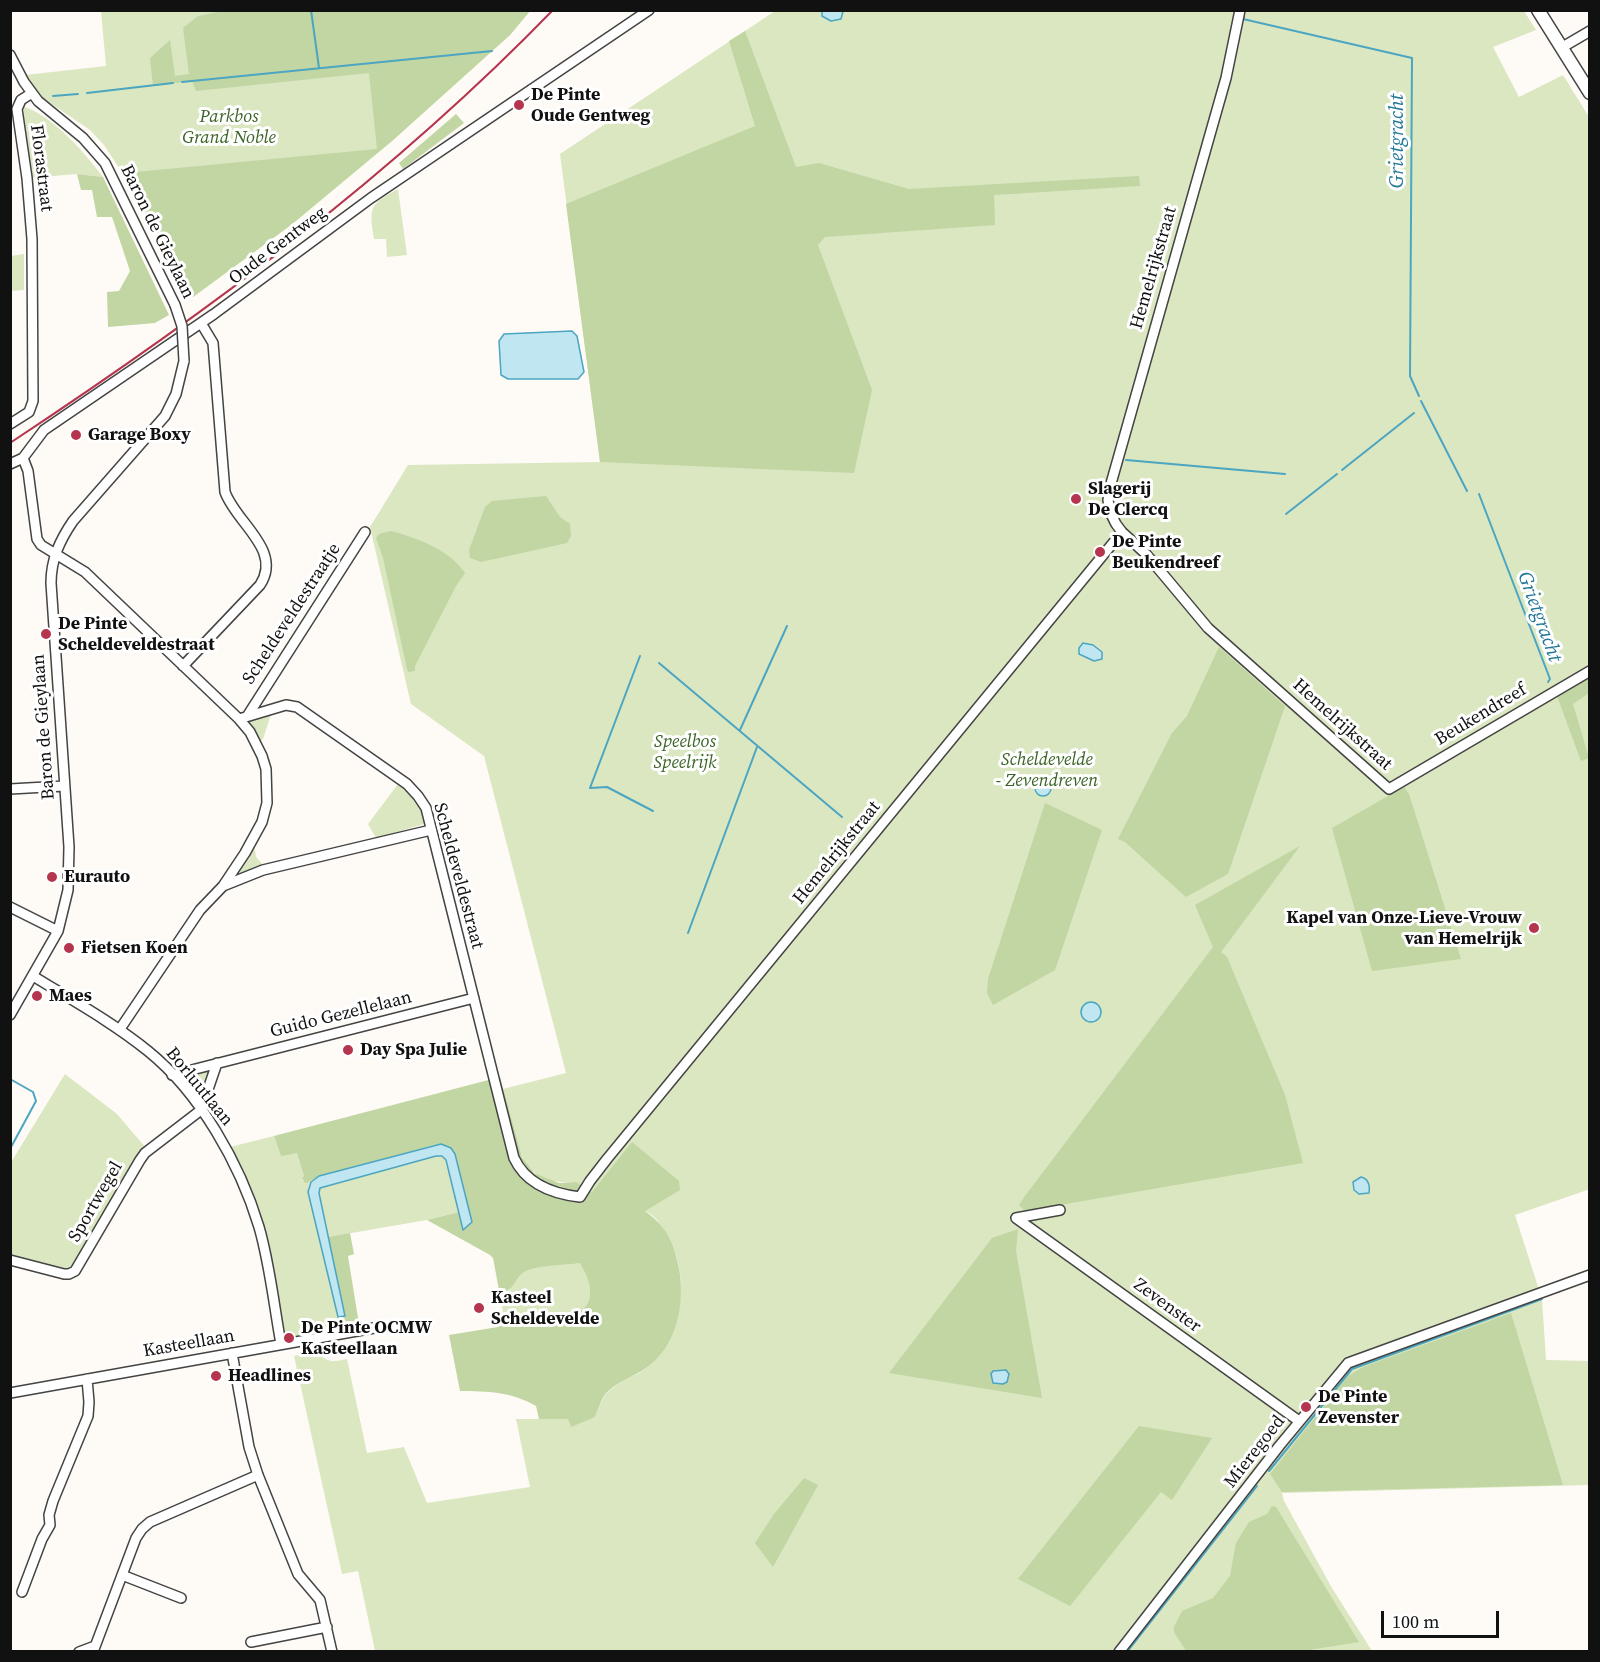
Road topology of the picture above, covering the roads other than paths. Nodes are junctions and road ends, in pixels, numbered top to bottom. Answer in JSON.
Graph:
{"nodes":[{"id":1,"x":649,"y":10,"type":"edge"},
{"id":2,"x":1240,"y":10,"type":"edge"},
{"id":3,"x":1538,"y":10,"type":"edge"},
{"id":4,"x":1590,"y":32,"type":"edge"},
{"id":5,"x":1561,"y":48,"type":"junction"},
{"id":6,"x":10,"y":55,"type":"edge"},
{"id":7,"x":32,"y":93,"type":"junction"},
{"id":8,"x":1590,"y":93,"type":"edge"},
{"id":9,"x":201,"y":323,"type":"junction"},
{"id":10,"x":10,"y":424,"type":"edge"},
{"id":11,"x":22,"y":458,"type":"junction"},
{"id":12,"x":10,"y":464,"type":"edge"},
{"id":13,"x":365,"y":532,"type":"dead end"},
{"id":14,"x":1122,"y":532,"type":"junction"},
{"id":15,"x":55,"y":554,"type":"junction"},
{"id":16,"x":183,"y":666,"type":"junction"},
{"id":17,"x":1590,"y":671,"type":"edge"},
{"id":18,"x":243,"y":717,"type":"junction"},
{"id":19,"x":64,"y":786,"type":"junction"},
{"id":20,"x":10,"y":789,"type":"edge"},
{"id":21,"x":1389,"y":789,"type":"joint"},
{"id":22,"x":431,"y":830,"type":"junction"},
{"id":23,"x":223,"y":886,"type":"junction"},
{"id":24,"x":10,"y":907,"type":"edge"},
{"id":25,"x":58,"y":931,"type":"junction"},
{"id":26,"x":33,"y":976,"type":"junction"},
{"id":27,"x":474,"y":998,"type":"junction"},
{"id":28,"x":11,"y":1014,"type":"edge"},
{"id":29,"x":120,"y":1029,"type":"junction"},
{"id":30,"x":217,"y":1063,"type":"junction"},
{"id":31,"x":172,"y":1075,"type":"junction"},
{"id":32,"x":201,"y":1110,"type":"junction"},
{"id":33,"x":580,"y":1197,"type":"joint"},
{"id":34,"x":1060,"y":1210,"type":"dead end"},
{"id":35,"x":10,"y":1260,"type":"edge"},
{"id":36,"x":1590,"y":1275,"type":"edge"},
{"id":37,"x":374,"y":1328,"type":"dead end"},
{"id":38,"x":281,"y":1344,"type":"junction"},
{"id":39,"x":232,"y":1353,"type":"junction"},
{"id":40,"x":87,"y":1379,"type":"junction"},
{"id":41,"x":10,"y":1393,"type":"edge"},
{"id":42,"x":1299,"y":1421,"type":"junction"},
{"id":43,"x":258,"y":1475,"type":"junction"},
{"id":44,"x":123,"y":1575,"type":"junction"},
{"id":45,"x":22,"y":1592,"type":"dead end"},
{"id":46,"x":181,"y":1598,"type":"dead end"},
{"id":47,"x":327,"y":1627,"type":"junction"},
{"id":48,"x":251,"y":1642,"type":"dead end"},
{"id":49,"x":94,"y":1649,"type":"edge"},
{"id":50,"x":79,"y":1652,"type":"edge"},
{"id":51,"x":332,"y":1652,"type":"edge"},
{"id":52,"x":1119,"y":1652,"type":"edge"}],
"edges":[{"from":1,"to":9,"type":"street","name":"Oude Gentweg"},
{"from":2,"to":14,"type":"street","name":"Hemelrijkstraat"},
{"from":3,"to":5,"type":"street"},
{"from":4,"to":5,"type":"street"},
{"from":5,"to":8,"type":"street"},
{"from":6,"to":7,"type":"street","name":"Baron de Gieylaan"},
{"from":7,"to":10,"type":"street","name":"Florastraat"},
{"from":7,"to":15,"type":"street","name":"Baron de Gieylaan","bridge":true},
{"from":9,"to":11,"type":"street","name":"Oude Gentweg"},
{"from":9,"to":16,"type":"street"},
{"from":11,"to":12,"type":"street"},
{"from":11,"to":15,"type":"street"},
{"from":13,"to":18,"type":"street","name":"Scheldeveldestraatje"},
{"from":14,"to":21,"type":"street","name":"Hemelrijkstraat"},
{"from":14,"to":33,"type":"street","name":"Hemelrijkstraat"},
{"from":15,"to":16,"type":"street"},
{"from":15,"to":19,"type":"street","name":"Baron de Gieylaan"},
{"from":16,"to":18,"type":"street"},
{"from":17,"to":21,"type":"street","name":"Beukendreef"},
{"from":18,"to":22,"type":"street","name":"Scheldeveldestraat"},
{"from":18,"to":23,"type":"street"},
{"from":19,"to":20,"type":"street"},
{"from":19,"to":25,"type":"street","name":"Baron de Gieylaan"},
{"from":22,"to":23,"type":"street"},
{"from":22,"to":27,"type":"street","name":"Scheldeveldestraat"},
{"from":23,"to":29,"type":"street"},
{"from":24,"to":25,"type":"street"},
{"from":25,"to":26,"type":"street","name":"Baron de Gieylaan"},
{"from":26,"to":28,"type":"street","name":"Baron de Gieylaan"},
{"from":26,"to":29,"type":"street","name":"Borluutlaan"},
{"from":27,"to":30,"type":"street","name":"Guido Gezellelaan"},
{"from":27,"to":33,"type":"street","name":"Scheldeveldestraat"},
{"from":29,"to":31,"type":"street","name":"Borluutlaan"},
{"from":30,"to":31,"type":"street","name":"Guido Gezellelaan"},
{"from":30,"to":32,"type":"street"},
{"from":31,"to":32,"type":"street","name":"Borluutlaan"},
{"from":32,"to":35,"type":"street","name":"Sportwegel"},
{"from":32,"to":38,"type":"street","name":"Borluutlaan"},
{"from":34,"to":42,"type":"street","name":"Zevenster"},
{"from":36,"to":42,"type":"street","name":"Mieregoed"},
{"from":37,"to":38,"type":"street","name":"Kasteellaan"},
{"from":38,"to":39,"type":"street","name":"Kasteellaan"},
{"from":39,"to":40,"type":"street","name":"Kasteellaan"},
{"from":39,"to":43,"type":"street"},
{"from":40,"to":41,"type":"street","name":"Kasteellaan"},
{"from":40,"to":45,"type":"street"},
{"from":42,"to":52,"type":"street","name":"Mieregoed"},
{"from":43,"to":44,"type":"street"},
{"from":43,"to":47,"type":"street"},
{"from":44,"to":46,"type":"street"},
{"from":44,"to":49,"type":"street"},
{"from":47,"to":48,"type":"street"},
{"from":47,"to":51,"type":"street"},
{"from":49,"to":50,"type":"street"}]}
